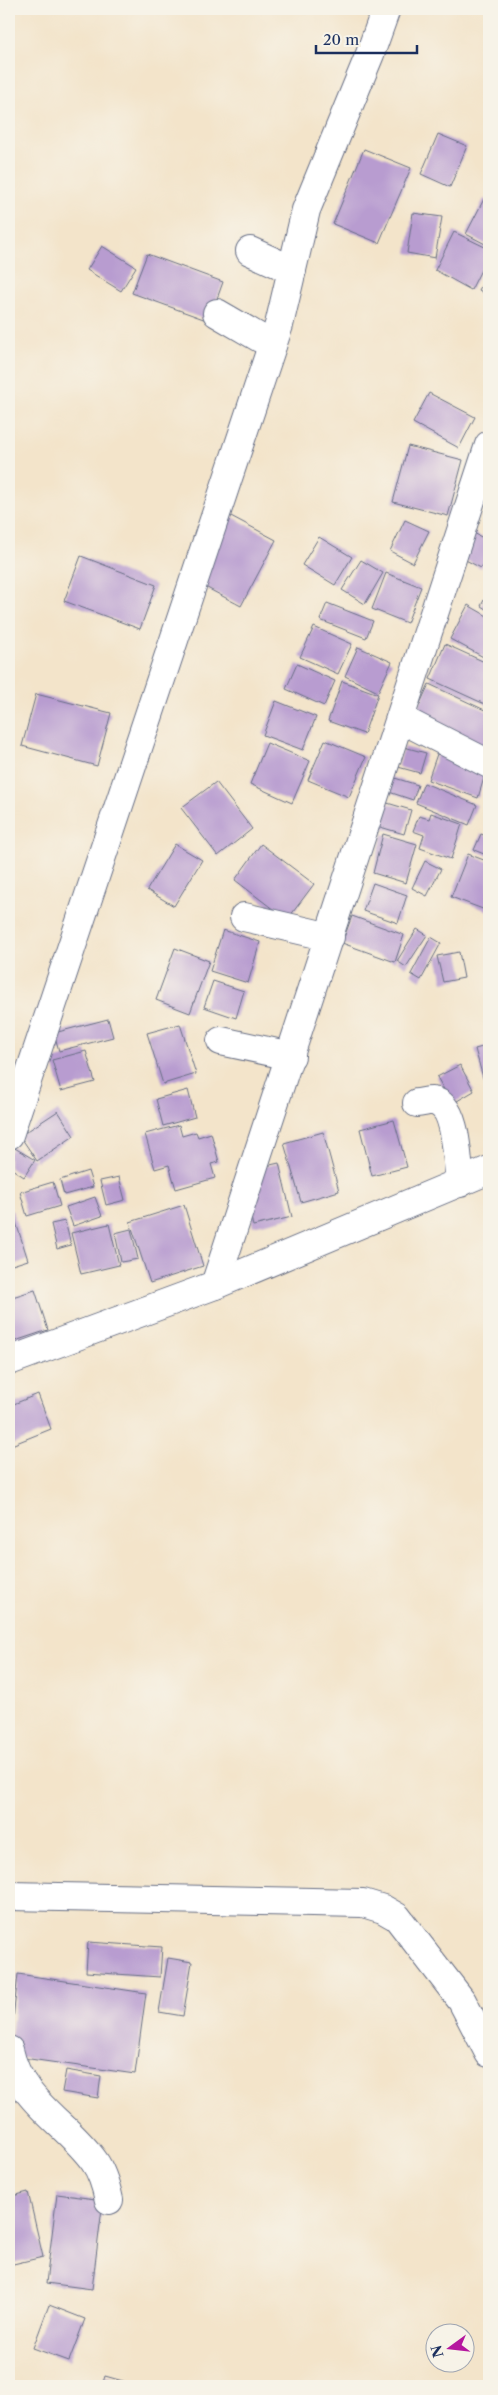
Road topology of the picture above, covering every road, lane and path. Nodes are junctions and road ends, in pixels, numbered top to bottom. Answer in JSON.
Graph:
{"nodes":[{"id":1,"x":386,"y":9,"type":"edge"},
{"id":2,"x":250,"y":251,"type":"dead end"},
{"id":3,"x":292,"y":270,"type":"junction"},
{"id":4,"x":217,"y":314,"type":"dead end"},
{"id":5,"x":272,"y":346,"type":"junction"},
{"id":6,"x":489,"y":445,"type":"edge"},
{"id":7,"x":401,"y":719,"type":"junction"},
{"id":8,"x":489,"y":764,"type":"edge"},
{"id":9,"x":244,"y":917,"type":"dead end"},
{"id":10,"x":330,"y":937,"type":"junction"},
{"id":11,"x":221,"y":1041,"type":"dead end"},
{"id":12,"x":291,"y":1056,"type":"junction"},
{"id":13,"x":15,"y":1097,"type":"edge"},
{"id":14,"x":418,"y":1103,"type":"dead end"},
{"id":15,"x":9,"y":1135,"type":"edge"},
{"id":16,"x":489,"y":1170,"type":"edge"},
{"id":17,"x":460,"y":1183,"type":"junction"},
{"id":18,"x":215,"y":1285,"type":"junction"},
{"id":19,"x":9,"y":1361,"type":"edge"},
{"id":20,"x":9,"y":1896,"type":"edge"},
{"id":21,"x":9,"y":2050,"type":"edge"},
{"id":22,"x":489,"y":2053,"type":"edge"},
{"id":23,"x":109,"y":2200,"type":"dead end"}],
"edges":[{"from":1,"to":3,"type":"street"},
{"from":2,"to":3,"type":"street"},
{"from":3,"to":5,"type":"street"},
{"from":4,"to":5,"type":"street"},
{"from":5,"to":13,"type":"street"},
{"from":6,"to":7,"type":"street"},
{"from":7,"to":8,"type":"street"},
{"from":7,"to":10,"type":"street"},
{"from":9,"to":10,"type":"street"},
{"from":10,"to":12,"type":"street"},
{"from":11,"to":12,"type":"street"},
{"from":12,"to":18,"type":"street"},
{"from":13,"to":15,"type":"street"},
{"from":14,"to":17,"type":"street"},
{"from":16,"to":17,"type":"street"},
{"from":17,"to":18,"type":"street"},
{"from":18,"to":19,"type":"street"},
{"from":20,"to":22,"type":"street"},
{"from":21,"to":23,"type":"street"}]}
